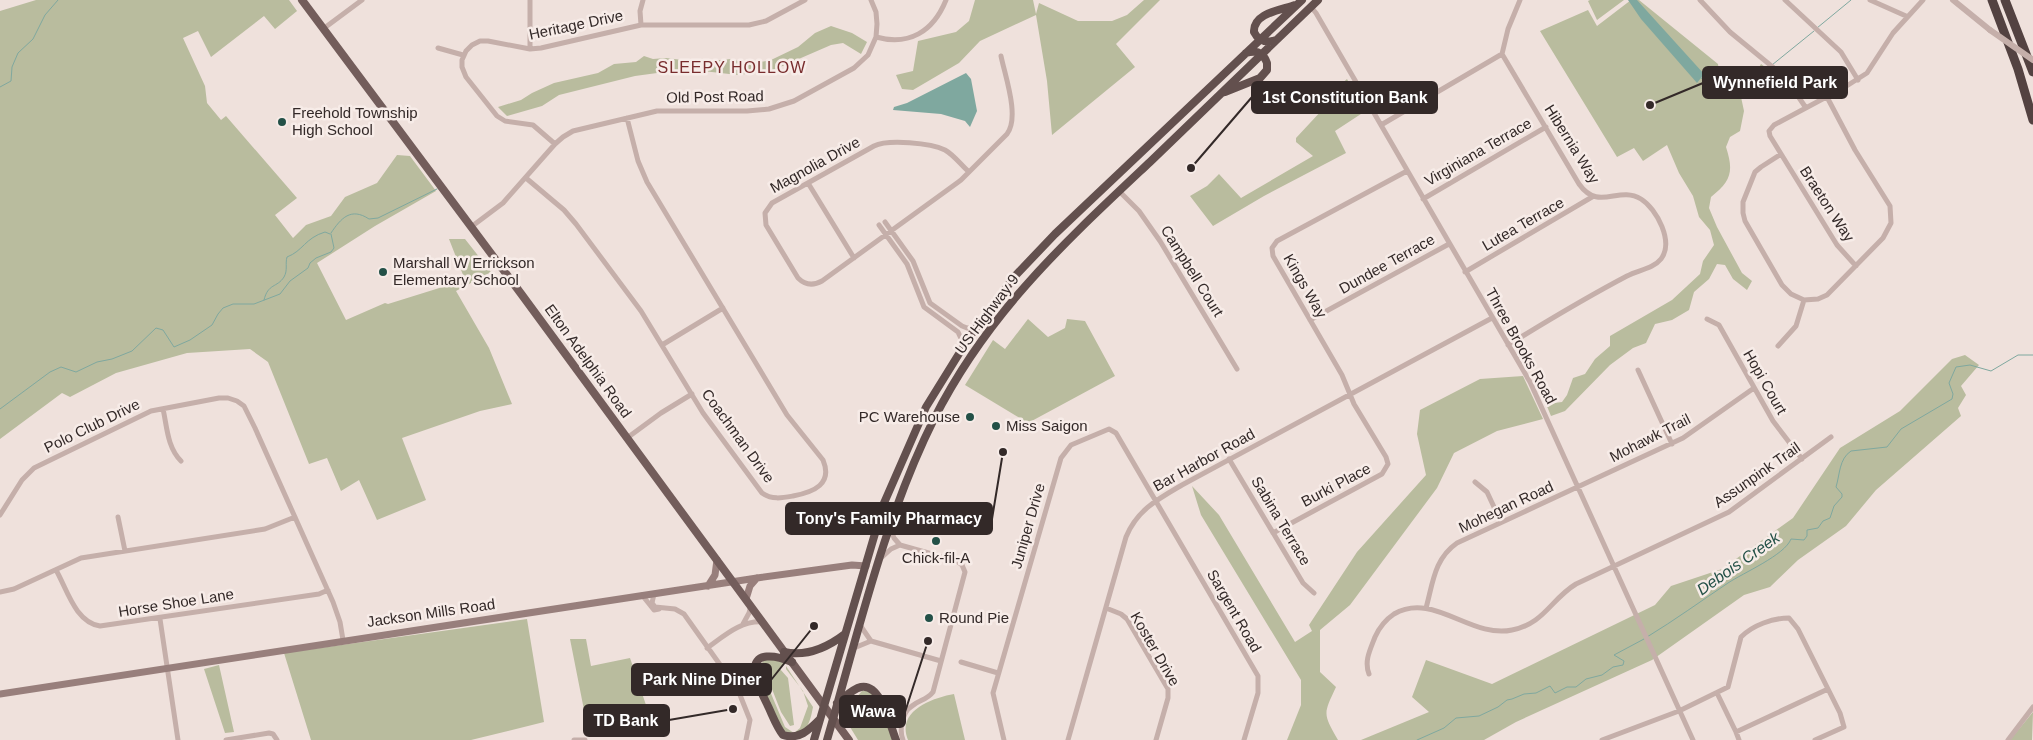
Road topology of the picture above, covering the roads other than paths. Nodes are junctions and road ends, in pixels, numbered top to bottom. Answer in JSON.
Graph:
{"nodes":[{"id":1,"x":302,"y":0,"type":"edge"},
{"id":2,"x":362,"y":0,"type":"edge"},
{"id":3,"x":530,"y":0,"type":"edge"},
{"id":4,"x":643,"y":0,"type":"edge"},
{"id":5,"x":805,"y":0,"type":"edge"},
{"id":6,"x":871,"y":0,"type":"edge"},
{"id":7,"x":946,"y":0,"type":"edge"},
{"id":8,"x":1318,"y":0,"type":"edge"},
{"id":9,"x":1520,"y":0,"type":"edge"},
{"id":10,"x":1700,"y":0,"type":"edge"},
{"id":11,"x":1785,"y":0,"type":"edge"},
{"id":12,"x":1870,"y":0,"type":"edge"},
{"id":13,"x":1923,"y":0,"type":"edge"},
{"id":14,"x":1953,"y":0,"type":"edge"},
{"id":15,"x":1992,"y":0,"type":"edge"},
{"id":16,"x":2005,"y":0,"type":"edge"},
{"id":17,"x":1301,"y":2,"type":"edge"},
{"id":18,"x":1311,"y":7,"type":"junction"},
{"id":19,"x":1906,"y":16,"type":"junction"},
{"id":20,"x":641,"y":25,"type":"junction"},
{"id":21,"x":323,"y":29,"type":"junction"},
{"id":22,"x":876,"y":37,"type":"junction"},
{"id":23,"x":1260,"y":40,"type":"junction"},
{"id":24,"x":1276,"y":40,"type":"junction"},
{"id":25,"x":438,"y":48,"type":"dead end"},
{"id":26,"x":530,"y":49,"type":"junction"},
{"id":27,"x":1246,"y":54,"type":"junction"},
{"id":28,"x":1262,"y":54,"type":"junction"},
{"id":29,"x":1502,"y":54,"type":"junction"},
{"id":30,"x":463,"y":55,"type":"junction"},
{"id":31,"x":1001,"y":56,"type":"dead end"},
{"id":32,"x":2033,"y":60,"type":"edge"},
{"id":33,"x":2033,"y":72,"type":"edge"},
{"id":34,"x":1858,"y":80,"type":"junction"},
{"id":35,"x":1220,"y":94,"type":"junction"},
{"id":36,"x":1827,"y":97,"type":"junction"},
{"id":37,"x":1806,"y":108,"type":"junction"},
{"id":38,"x":627,"y":118,"type":"junction"},
{"id":39,"x":2033,"y":120,"type":"edge"},
{"id":40,"x":1381,"y":125,"type":"junction"},
{"id":41,"x":1546,"y":127,"type":"junction"},
{"id":42,"x":555,"y":144,"type":"junction"},
{"id":43,"x":1780,"y":154,"type":"junction"},
{"id":44,"x":1407,"y":171,"type":"junction"},
{"id":45,"x":969,"y":172,"type":"junction"},
{"id":46,"x":526,"y":178,"type":"junction"},
{"id":47,"x":808,"y":182,"type":"junction"},
{"id":48,"x":1119,"y":191,"type":"junction"},
{"id":49,"x":1592,"y":197,"type":"junction"},
{"id":50,"x":1423,"y":199,"type":"junction"},
{"id":51,"x":885,"y":222,"type":"dead end"},
{"id":52,"x":879,"y":226,"type":"dead end"},
{"id":53,"x":471,"y":227,"type":"junction"},
{"id":54,"x":892,"y":231,"type":"junction"},
{"id":55,"x":886,"y":235,"type":"junction"},
{"id":56,"x":1449,"y":244,"type":"junction"},
{"id":57,"x":854,"y":258,"type":"junction"},
{"id":58,"x":1856,"y":266,"type":"junction"},
{"id":59,"x":1465,"y":272,"type":"junction"},
{"id":60,"x":1804,"y":300,"type":"junction"},
{"id":61,"x":723,"y":308,"type":"junction"},
{"id":62,"x":1492,"y":318,"type":"junction"},
{"id":63,"x":1707,"y":319,"type":"dead end"},
{"id":64,"x":1310,"y":320,"type":"junction"},
{"id":65,"x":976,"y":327,"type":"junction"},
{"id":66,"x":964,"y":344,"type":"junction"},
{"id":67,"x":662,"y":345,"type":"junction"},
{"id":68,"x":1508,"y":345,"type":"junction"},
{"id":69,"x":1778,"y":346,"type":"dead end"},
{"id":70,"x":1237,"y":368,"type":"dead end"},
{"id":71,"x":1638,"y":370,"type":"dead end"},
{"id":72,"x":1754,"y":388,"type":"junction"},
{"id":73,"x":692,"y":394,"type":"junction"},
{"id":74,"x":1350,"y":394,"type":"junction"},
{"id":75,"x":162,"y":409,"type":"junction"},
{"id":76,"x":1831,"y":437,"type":"dead end"},
{"id":77,"x":627,"y":438,"type":"junction"},
{"id":78,"x":1672,"y":444,"type":"junction"},
{"id":79,"x":1229,"y":459,"type":"junction"},
{"id":80,"x":1802,"y":459,"type":"junction"},
{"id":81,"x":181,"y":461,"type":"dead end"},
{"id":82,"x":1475,"y":482,"type":"dead end"},
{"id":83,"x":1578,"y":487,"type":"junction"},
{"id":84,"x":1156,"y":501,"type":"junction"},
{"id":85,"x":0,"y":515,"type":"edge"},
{"id":86,"x":118,"y":517,"type":"dead end"},
{"id":87,"x":295,"y":517,"type":"junction"},
{"id":88,"x":1501,"y":522,"type":"junction"},
{"id":89,"x":890,"y":527,"type":"junction"},
{"id":90,"x":1273,"y":533,"type":"junction"},
{"id":91,"x":900,"y":544,"type":"junction"},
{"id":92,"x":125,"y":551,"type":"junction"},
{"id":93,"x":880,"y":558,"type":"junction"},
{"id":94,"x":717,"y":560,"type":"junction"},
{"id":95,"x":866,"y":566,"type":"junction"},
{"id":96,"x":1614,"y":566,"type":"junction"},
{"id":97,"x":56,"y":570,"type":"junction"},
{"id":98,"x":757,"y":578,"type":"junction"},
{"id":99,"x":733,"y":582,"type":"junction"},
{"id":100,"x":708,"y":586,"type":"junction"},
{"id":101,"x":328,"y":590,"type":"junction"},
{"id":102,"x":0,"y":592,"type":"edge"},
{"id":103,"x":1314,"y":593,"type":"dead end"},
{"id":104,"x":654,"y":594,"type":"junction"},
{"id":105,"x":642,"y":595,"type":"junction"},
{"id":106,"x":748,"y":602,"type":"junction"},
{"id":107,"x":662,"y":608,"type":"junction"},
{"id":108,"x":1106,"y":608,"type":"junction"},
{"id":109,"x":1426,"y":608,"type":"junction"},
{"id":110,"x":160,"y":619,"type":"junction"},
{"id":111,"x":764,"y":622,"type":"junction"},
{"id":112,"x":742,"y":624,"type":"junction"},
{"id":113,"x":860,"y":625,"type":"junction"},
{"id":114,"x":845,"y":634,"type":"junction"},
{"id":115,"x":343,"y":640,"type":"junction"},
{"id":116,"x":872,"y":641,"type":"junction"},
{"id":117,"x":708,"y":648,"type":"junction"},
{"id":118,"x":854,"y":648,"type":"junction"},
{"id":119,"x":784,"y":652,"type":"junction"},
{"id":120,"x":941,"y":661,"type":"junction"},
{"id":121,"x":792,"y":662,"type":"junction"},
{"id":122,"x":961,"y":662,"type":"dead end"},
{"id":123,"x":167,"y":668,"type":"junction"},
{"id":124,"x":998,"y":673,"type":"junction"},
{"id":125,"x":1369,"y":674,"type":"dead end"},
{"id":126,"x":1828,"y":689,"type":"junction"},
{"id":127,"x":1717,"y":693,"type":"junction"},
{"id":128,"x":0,"y":694,"type":"edge"},
{"id":129,"x":837,"y":703,"type":"junction"},
{"id":130,"x":824,"y":706,"type":"junction"},
{"id":131,"x":2033,"y":707,"type":"edge"},
{"id":132,"x":1679,"y":711,"type":"junction"},
{"id":133,"x":821,"y":719,"type":"junction"},
{"id":134,"x":833,"y":719,"type":"junction"},
{"id":135,"x":1736,"y":732,"type":"junction"},
{"id":136,"x":178,"y":740,"type":"edge"},
{"id":137,"x":226,"y":740,"type":"edge"},
{"id":138,"x":277,"y":740,"type":"edge"},
{"id":139,"x":574,"y":740,"type":"edge"},
{"id":140,"x":585,"y":740,"type":"edge"},
{"id":141,"x":746,"y":740,"type":"edge"},
{"id":142,"x":814,"y":740,"type":"edge"},
{"id":143,"x":827,"y":740,"type":"edge"},
{"id":144,"x":849,"y":740,"type":"edge"},
{"id":145,"x":896,"y":740,"type":"edge"},
{"id":146,"x":903,"y":740,"type":"edge"},
{"id":147,"x":1004,"y":740,"type":"edge"},
{"id":148,"x":1068,"y":740,"type":"edge"},
{"id":149,"x":1156,"y":740,"type":"edge"},
{"id":150,"x":1244,"y":740,"type":"edge"},
{"id":151,"x":1602,"y":740,"type":"edge"},
{"id":152,"x":1693,"y":740,"type":"edge"},
{"id":153,"x":1739,"y":740,"type":"edge"},
{"id":154,"x":1815,"y":740,"type":"edge"},
{"id":155,"x":2008,"y":740,"type":"edge"}],
"edges":[{"from":1,"to":21,"type":"main road","name":"Elton Adelphia Road"},
{"from":2,"to":21,"type":"street"},
{"from":3,"to":26,"type":"street"},
{"from":4,"to":20,"type":"street"},
{"from":5,"to":20,"type":"street","name":"Heritage Drive"},
{"from":6,"to":22,"type":"street"},
{"from":7,"to":22,"type":"street"},
{"from":8,"to":18,"type":"highway","name":"US Highway 9"},
{"from":9,"to":29,"type":"street"},
{"from":10,"to":37,"type":"street"},
{"from":11,"to":34,"type":"street"},
{"from":12,"to":19,"type":"street"},
{"from":13,"to":19,"type":"street"},
{"from":14,"to":32,"type":"street","bridge":true},
{"from":15,"to":39,"type":"highway"},
{"from":16,"to":33,"type":"highway"},
{"from":17,"to":23,"type":"highway","name":"US Highway 9"},
{"from":17,"to":23,"type":"highway"},
{"from":18,"to":24,"type":"highway","name":"US Highway 9"},
{"from":18,"to":40,"type":"street","name":"Three Brooks Road"},
{"from":19,"to":34,"type":"street"},
{"from":20,"to":26,"type":"street","name":"Heritage Drive"},
{"from":21,"to":53,"type":"main road","name":"Elton Adelphia Road"},
{"from":22,"to":38,"type":"street","name":"Old Post Road"},
{"from":23,"to":24,"type":"highway"},
{"from":23,"to":27,"type":"highway","name":"US Highway 9"},
{"from":24,"to":28,"type":"highway","name":"US Highway 9"},
{"from":25,"to":30,"type":"street"},
{"from":26,"to":30,"type":"street","name":"Heritage Drive"},
{"from":27,"to":28,"type":"highway"},
{"from":27,"to":65,"type":"highway","name":"US Highway 9"},
{"from":28,"to":35,"type":"highway","name":"US Highway 9"},
{"from":28,"to":35,"type":"highway"},
{"from":29,"to":40,"type":"street"},
{"from":29,"to":41,"type":"street","name":"Hibernia Way"},
{"from":30,"to":42,"type":"street"},
{"from":31,"to":45,"type":"street","name":"Magnolia Drive"},
{"from":34,"to":36,"type":"street"},
{"from":35,"to":48,"type":"highway","name":"US Highway 9"},
{"from":36,"to":37,"type":"street"},
{"from":36,"to":58,"type":"street"},
{"from":37,"to":43,"type":"street","name":"Braeton Way"},
{"from":38,"to":42,"type":"street","name":"Old Post Road"},
{"from":38,"to":61,"type":"street","name":"Coachman Drive"},
{"from":40,"to":44,"type":"street","name":"Three Brooks Road"},
{"from":41,"to":49,"type":"street","name":"Hibernia Way"},
{"from":41,"to":50,"type":"street","name":"Virginiana Terrace"},
{"from":42,"to":46,"type":"street","name":"Old Post Road"},
{"from":43,"to":58,"type":"street","name":"Braeton Way"},
{"from":43,"to":60,"type":"street"},
{"from":44,"to":50,"type":"street","name":"Three Brooks Road"},
{"from":44,"to":64,"type":"street","name":"Kings Way"},
{"from":45,"to":47,"type":"street","name":"Magnolia Drive"},
{"from":45,"to":54,"type":"street","name":"Magnolia Drive"},
{"from":46,"to":53,"type":"street","name":"Old Post Road"},
{"from":46,"to":67,"type":"street","name":"Coachman Drive"},
{"from":47,"to":57,"type":"street"},
{"from":47,"to":57,"type":"street","name":"Magnolia Drive"},
{"from":48,"to":70,"type":"street","name":"Campbell Court"},
{"from":48,"to":89,"type":"highway","name":"US Highway 9"},
{"from":49,"to":59,"type":"street","name":"Lutea Terrace"},
{"from":49,"to":68,"type":"street","name":"Hibernia Way"},
{"from":50,"to":56,"type":"street","name":"Three Brooks Road"},
{"from":51,"to":54,"type":"street"},
{"from":52,"to":55,"type":"street"},
{"from":53,"to":77,"type":"main road","name":"Elton Adelphia Road"},
{"from":54,"to":55,"type":"street","name":"Magnolia Drive"},
{"from":54,"to":65,"type":"street"},
{"from":55,"to":57,"type":"street","name":"Magnolia Drive"},
{"from":55,"to":66,"type":"street"},
{"from":56,"to":59,"type":"street","name":"Three Brooks Road"},
{"from":56,"to":64,"type":"street","name":"Dundee Terrace"},
{"from":58,"to":60,"type":"street"},
{"from":59,"to":62,"type":"street","name":"Three Brooks Road"},
{"from":60,"to":69,"type":"street"},
{"from":61,"to":67,"type":"street"},
{"from":61,"to":73,"type":"street","name":"Coachman Drive"},
{"from":62,"to":68,"type":"street","name":"Three Brooks Road"},
{"from":62,"to":74,"type":"street","name":"Bar Harbor Road"},
{"from":63,"to":72,"type":"street","name":"Hopi Court"},
{"from":64,"to":74,"type":"street","name":"Kings Way"},
{"from":65,"to":66,"type":"highway","name":"US Highway 9"},
{"from":66,"to":95,"type":"highway","name":"US Highway 9"},
{"from":67,"to":73,"type":"street","name":"Coachman Drive"},
{"from":68,"to":83,"type":"street","name":"Three Brooks Road"},
{"from":71,"to":78,"type":"street"},
{"from":72,"to":78,"type":"street","name":"Mohawk Trail"},
{"from":72,"to":80,"type":"street","name":"Hopi Court"},
{"from":73,"to":77,"type":"street"},
{"from":74,"to":79,"type":"street","name":"Bar Harbor Road"},
{"from":74,"to":90,"type":"street","name":"Burki Place"},
{"from":75,"to":81,"type":"street"},
{"from":75,"to":85,"type":"street","name":"Polo Club Drive"},
{"from":75,"to":87,"type":"street","name":"Polo Club Drive"},
{"from":76,"to":80,"type":"street","name":"Assunpink Trail"},
{"from":77,"to":94,"type":"main road","name":"Elton Adelphia Road"},
{"from":78,"to":83,"type":"street","name":"Mohawk Trail"},
{"from":79,"to":84,"type":"street","name":"Bar Harbor Road"},
{"from":79,"to":90,"type":"street","name":"Sabina Terrace"},
{"from":80,"to":96,"type":"street","name":"Assunpink Trail"},
{"from":82,"to":88,"type":"street"},
{"from":83,"to":88,"type":"street","name":"Mohegan Road"},
{"from":83,"to":96,"type":"street","name":"Three Brooks Road"},
{"from":84,"to":108,"type":"street","name":"Bar Harbor Road"},
{"from":84,"to":124,"type":"street","name":"Juniper Drive"},
{"from":84,"to":150,"type":"street","name":"Sargent Road"},
{"from":86,"to":92,"type":"street"},
{"from":87,"to":92,"type":"street"},
{"from":87,"to":101,"type":"street","name":"Polo Club Drive"},
{"from":88,"to":109,"type":"street","name":"Mohegan Road"},
{"from":89,"to":91,"type":"street"},
{"from":89,"to":93,"type":"highway","name":"US Highway 9"},
{"from":90,"to":103,"type":"street","name":"Sabina Terrace"},
{"from":91,"to":93,"type":"street"},
{"from":91,"to":120,"type":"street"},
{"from":92,"to":97,"type":"street"},
{"from":93,"to":113,"type":"highway","name":"US Highway 9"},
{"from":94,"to":99,"type":"main road","name":"Elton Adelphia Road"},
{"from":94,"to":100,"type":"main road"},
{"from":95,"to":98,"type":"main road","name":"Jackson Mills Road"},
{"from":95,"to":114,"type":"highway","name":"US Highway 9"},
{"from":96,"to":109,"type":"street","name":"Assunpink Trail"},
{"from":96,"to":132,"type":"street","name":"Three Brooks Road"},
{"from":97,"to":102,"type":"street"},
{"from":97,"to":110,"type":"street","name":"Horse Shoe Lane"},
{"from":98,"to":99,"type":"main road","name":"Jackson Mills Road"},
{"from":98,"to":106,"type":"main road"},
{"from":99,"to":100,"type":"main road","name":"Jackson Mills Road"},
{"from":99,"to":106,"type":"main road","name":"Elton Adelphia Road"},
{"from":100,"to":104,"type":"main road","name":"Jackson Mills Road"},
{"from":101,"to":110,"type":"street","name":"Horse Shoe Lane"},
{"from":101,"to":115,"type":"street","name":"Polo Club Drive"},
{"from":104,"to":105,"type":"main road","name":"Jackson Mills Road"},
{"from":104,"to":107,"type":"street"},
{"from":105,"to":107,"type":"street"},
{"from":105,"to":115,"type":"main road","name":"Jackson Mills Road"},
{"from":106,"to":111,"type":"main road","name":"Elton Adelphia Road"},
{"from":106,"to":112,"type":"street"},
{"from":107,"to":117,"type":"street"},
{"from":108,"to":148,"type":"street","name":"Bar Harbor Road"},
{"from":108,"to":149,"type":"street","name":"Koster Drive"},
{"from":109,"to":125,"type":"street"},
{"from":110,"to":123,"type":"street"},
{"from":111,"to":112,"type":"street"},
{"from":111,"to":119,"type":"main road","name":"Elton Adelphia Road"},
{"from":112,"to":117,"type":"street"},
{"from":113,"to":116,"type":"street"},
{"from":113,"to":118,"type":"highway","name":"US Highway 9"},
{"from":114,"to":119,"type":"highway"},
{"from":114,"to":130,"type":"highway","name":"US Highway 9"},
{"from":115,"to":123,"type":"main road","name":"Jackson Mills Road"},
{"from":116,"to":118,"type":"street"},
{"from":116,"to":120,"type":"street"},
{"from":117,"to":141,"type":"street"},
{"from":118,"to":129,"type":"highway","name":"US Highway 9"},
{"from":119,"to":121,"type":"main road","name":"Elton Adelphia Road"},
{"from":120,"to":146,"type":"street"},
{"from":121,"to":130,"type":"main road","name":"Elton Adelphia Road"},
{"from":121,"to":133,"type":"highway"},
{"from":122,"to":124,"type":"street"},
{"from":123,"to":128,"type":"main road","name":"Jackson Mills Road"},
{"from":123,"to":136,"type":"street"},
{"from":124,"to":147,"type":"street","name":"Juniper Drive"},
{"from":126,"to":127,"type":"street"},
{"from":126,"to":135,"type":"street"},
{"from":126,"to":154,"type":"street"},
{"from":127,"to":132,"type":"street"},
{"from":127,"to":135,"type":"street"},
{"from":129,"to":134,"type":"highway","name":"US Highway 9"},
{"from":129,"to":145,"type":"highway"},
{"from":130,"to":133,"type":"highway","name":"US Highway 9"},
{"from":130,"to":134,"type":"main road","name":"Elton Adelphia Road"},
{"from":131,"to":155,"type":"street"},
{"from":132,"to":151,"type":"street"},
{"from":132,"to":152,"type":"street","name":"Three Brooks Road"},
{"from":133,"to":142,"type":"highway","name":"US Highway 9"},
{"from":134,"to":143,"type":"highway","name":"US Highway 9"},
{"from":134,"to":144,"type":"main road","name":"Elton Adelphia Road"},
{"from":135,"to":153,"type":"street"},
{"from":137,"to":138,"type":"street"},
{"from":139,"to":140,"type":"street"}]}
